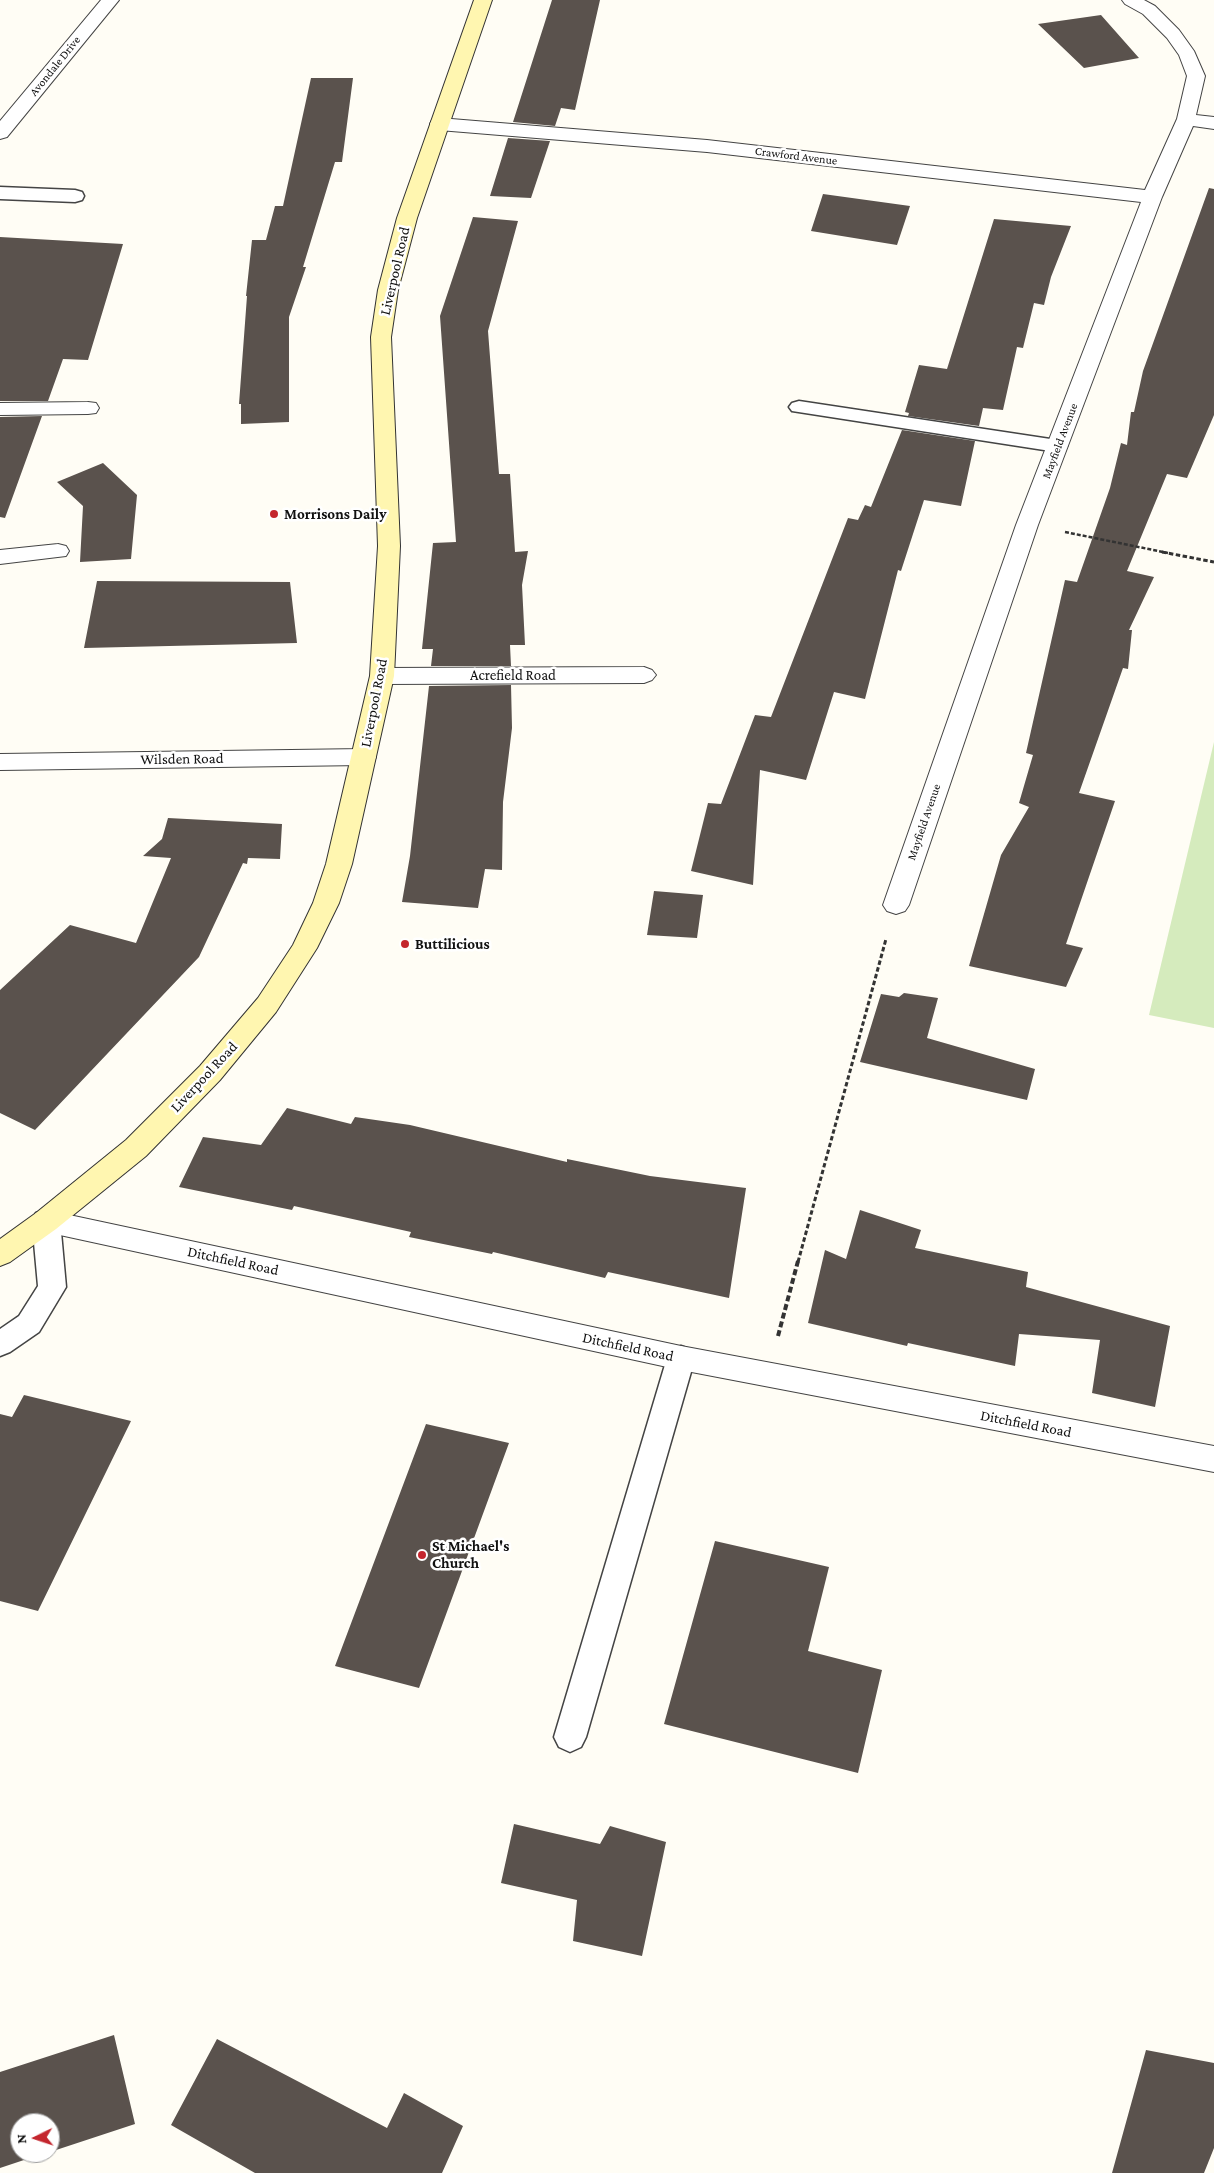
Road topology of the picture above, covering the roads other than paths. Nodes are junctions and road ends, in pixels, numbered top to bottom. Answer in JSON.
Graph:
{"nodes":[{"id":1,"x":110,"y":0,"type":"edge"},
{"id":2,"x":483,"y":0,"type":"edge"},
{"id":3,"x":1131,"y":0,"type":"edge"},
{"id":4,"x":1186,"y":119,"type":"junction"},
{"id":5,"x":1214,"y":123,"type":"edge"},
{"id":6,"x":439,"y":124,"type":"junction"},
{"id":7,"x":0,"y":133,"type":"edge"},
{"id":8,"x":0,"y":193,"type":"edge"},
{"id":9,"x":75,"y":196,"type":"dead end"},
{"id":10,"x":1152,"y":197,"type":"junction"},
{"id":11,"x":799,"y":407,"type":"dead end"},
{"id":12,"x":88,"y":408,"type":"dead end"},
{"id":13,"x":0,"y":409,"type":"edge"},
{"id":14,"x":1057,"y":446,"type":"junction"},
{"id":15,"x":58,"y":551,"type":"dead end"},
{"id":16,"x":0,"y":557,"type":"edge"},
{"id":17,"x":644,"y":675,"type":"dead end"},
{"id":18,"x":382,"y":676,"type":"junction"},
{"id":19,"x":364,"y":756,"type":"junction"},
{"id":20,"x":0,"y":762,"type":"edge"},
{"id":21,"x":896,"y":905,"type":"road end"},
{"id":22,"x":46,"y":1221,"type":"junction"},
{"id":23,"x":0,"y":1254,"type":"edge"},
{"id":24,"x":0,"y":1344,"type":"edge"},
{"id":25,"x":681,"y":1358,"type":"junction"},
{"id":26,"x":1214,"y":1459,"type":"edge"},
{"id":27,"x":570,"y":1736,"type":"dead end"}],
"edges":[{"from":1,"to":7,"type":"street","name":"Avondale Drive"},
{"from":2,"to":6,"type":"main road","name":"Liverpool Road"},
{"from":3,"to":4,"type":"street","name":"Mayfield Avenue"},
{"from":4,"to":5,"type":"street"},
{"from":4,"to":10,"type":"street","name":"Mayfield Avenue"},
{"from":6,"to":10,"type":"street","name":"Crawford Avenue"},
{"from":6,"to":18,"type":"main road","name":"Liverpool Road"},
{"from":8,"to":9,"type":"lane"},
{"from":10,"to":14,"type":"street","name":"Mayfield Avenue"},
{"from":11,"to":14,"type":"lane"},
{"from":12,"to":13,"type":"street"},
{"from":14,"to":21,"type":"street","name":"Mayfield Avenue"},
{"from":15,"to":16,"type":"street"},
{"from":17,"to":18,"type":"street","name":"Acrefield Road"},
{"from":18,"to":19,"type":"main road","name":"Liverpool Road"},
{"from":19,"to":20,"type":"street","name":"Wilsden Road"},
{"from":19,"to":22,"type":"main road","name":"Liverpool Road"},
{"from":22,"to":23,"type":"main road","name":"Liverpool Road"},
{"from":22,"to":24,"type":"lane"},
{"from":22,"to":25,"type":"street","name":"Ditchfield Road"},
{"from":25,"to":26,"type":"street","name":"Ditchfield Road"},
{"from":25,"to":27,"type":"lane"}]}
